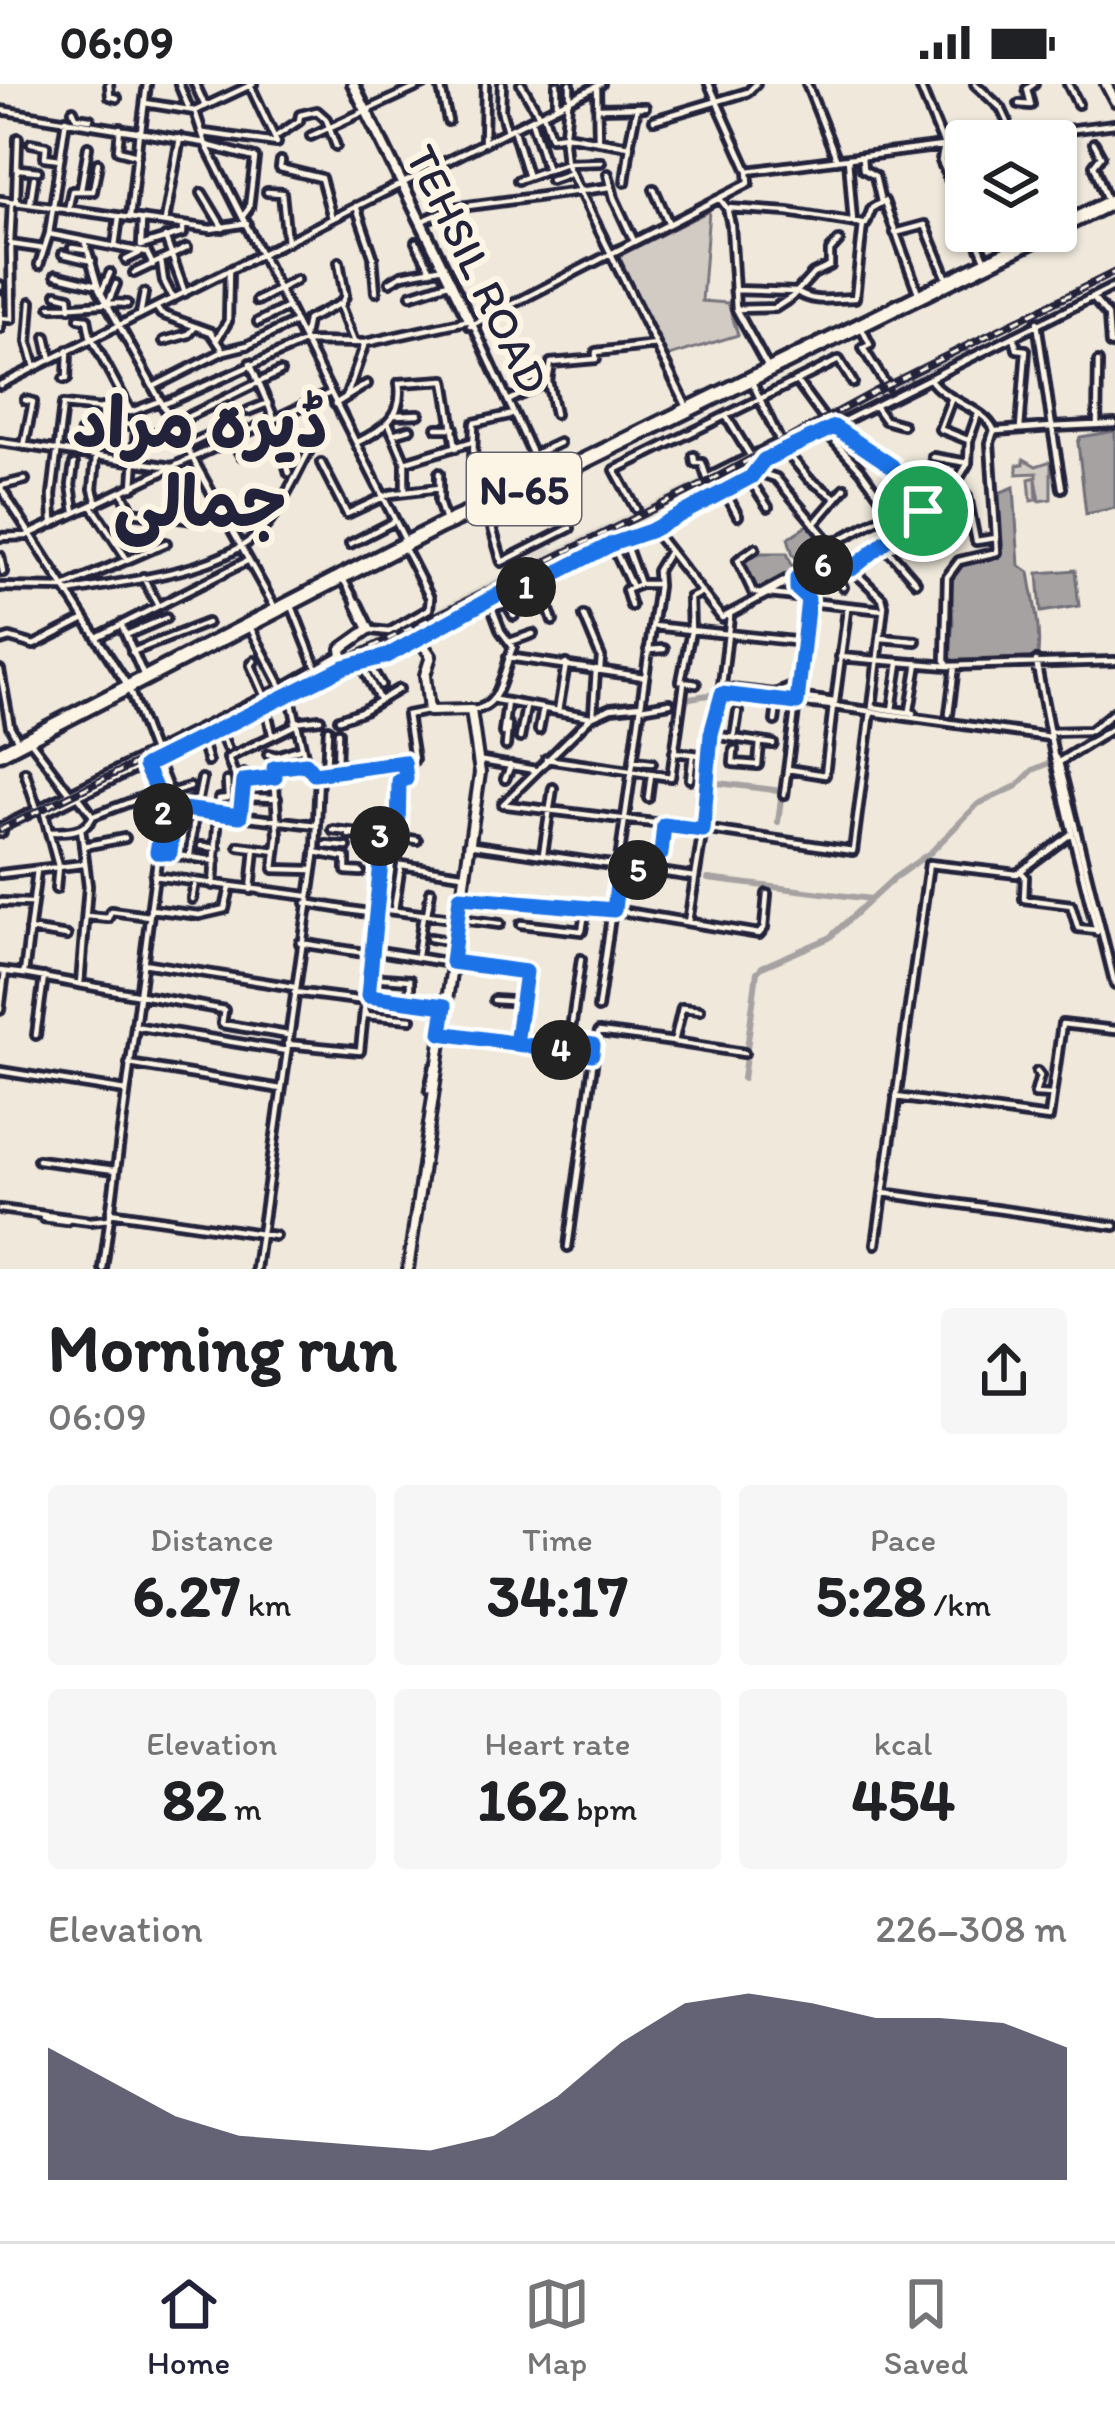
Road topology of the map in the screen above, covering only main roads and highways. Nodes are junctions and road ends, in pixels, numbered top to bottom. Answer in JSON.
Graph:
{"nodes":[{"id":1,"x":1112,"y":202,"type":"edge"},
{"id":2,"x":1077,"y":219,"type":"edge"},
{"id":3,"x":1008,"y":252,"type":"edge"},
{"id":4,"x":0,"y":753,"type":"edge"}],
"edges":[{"from":1,"to":2,"type":"highway","number":"N-65"},
{"from":3,"to":4,"type":"highway","number":"N-65"}]}
